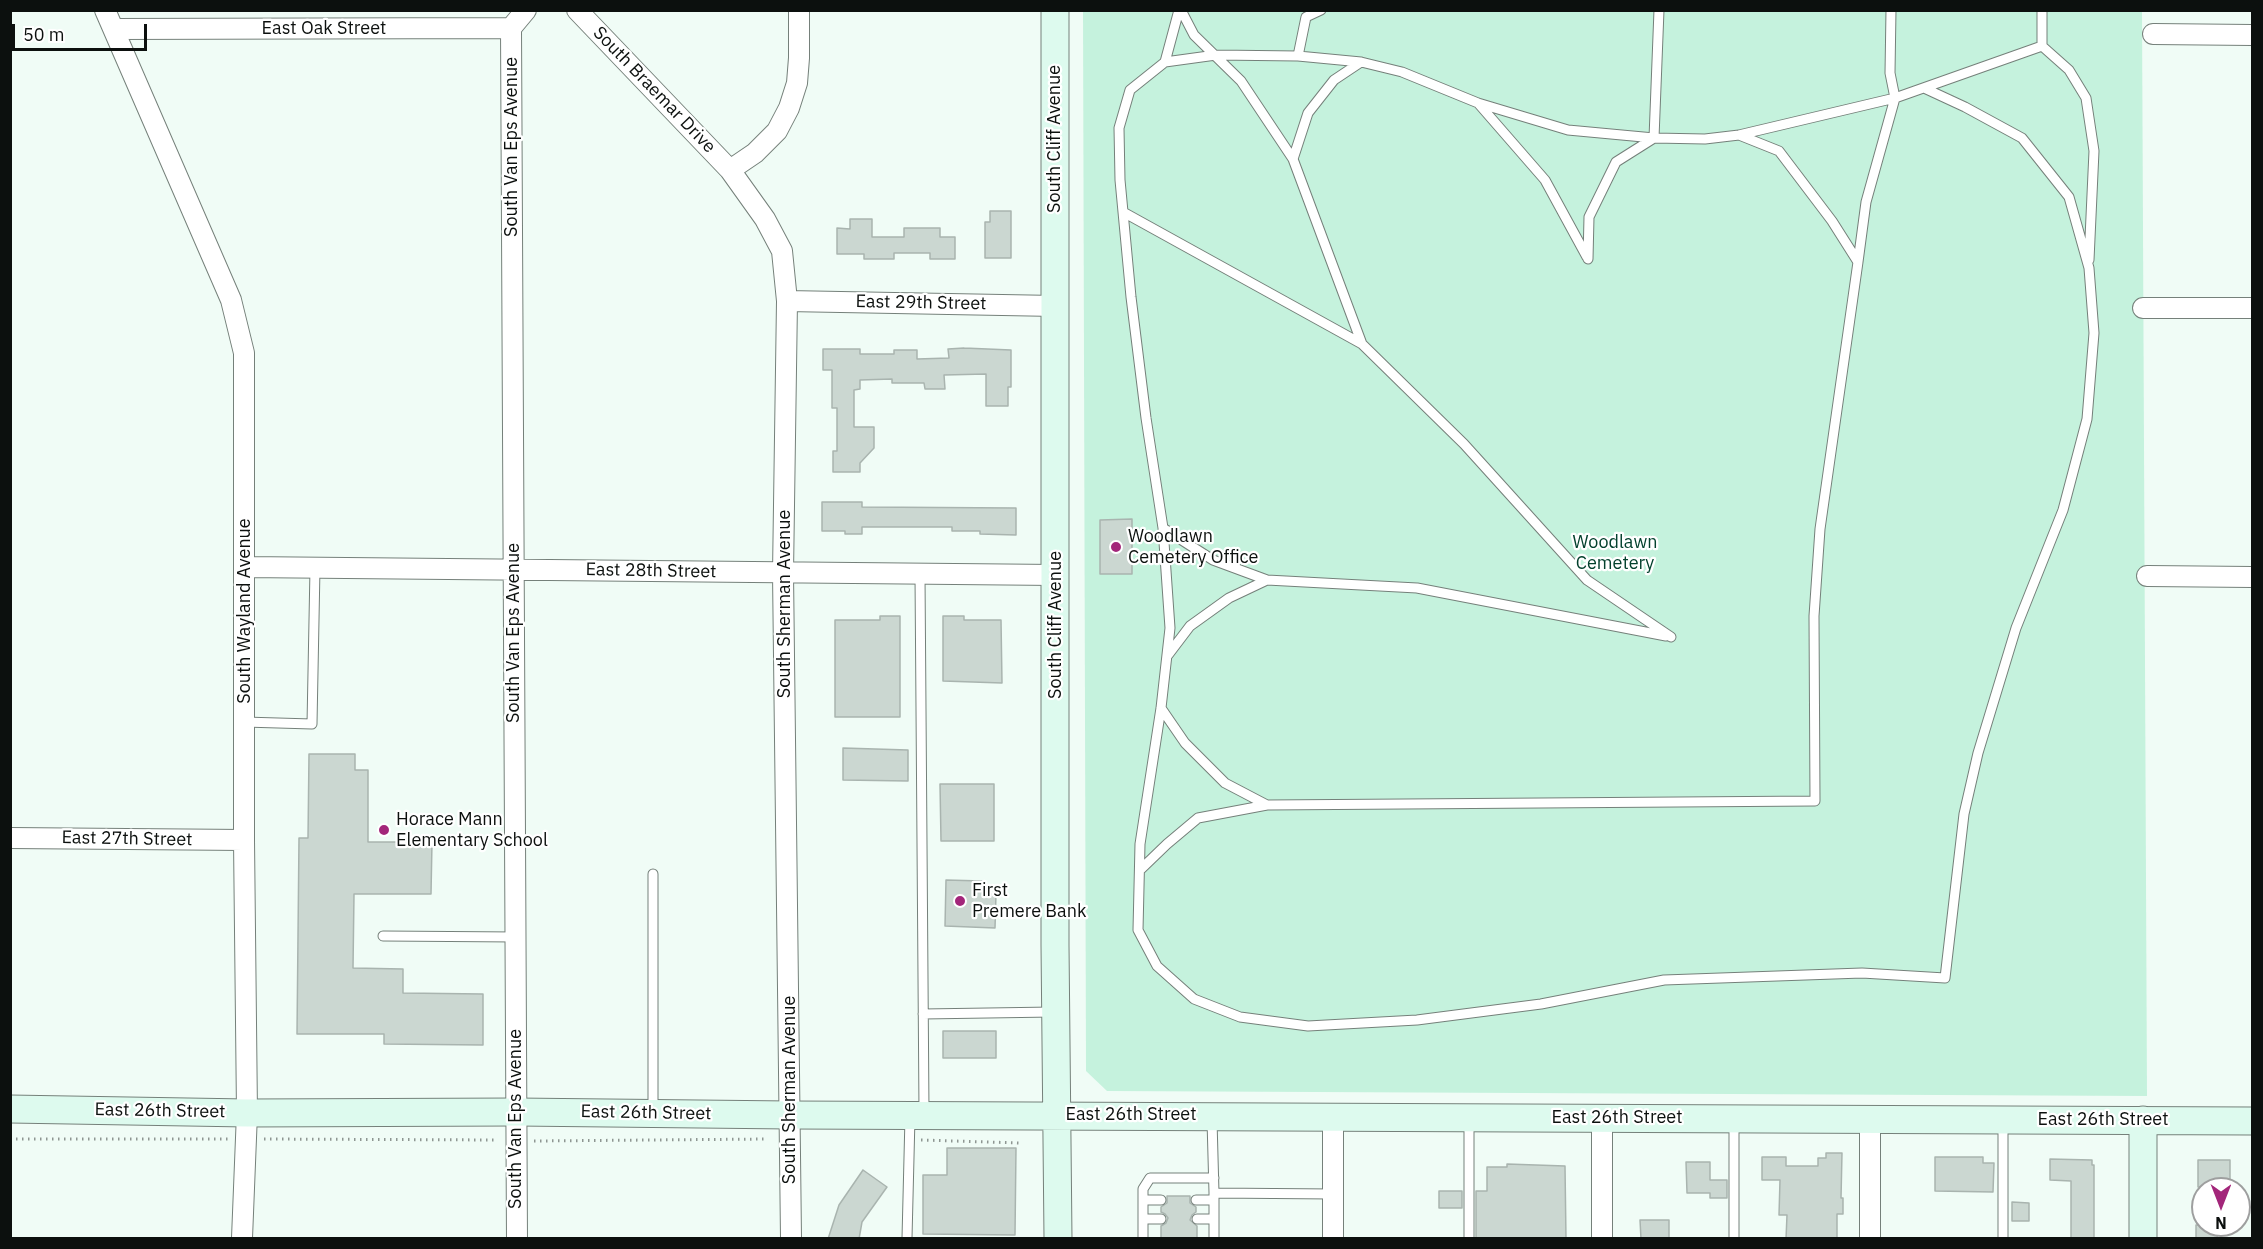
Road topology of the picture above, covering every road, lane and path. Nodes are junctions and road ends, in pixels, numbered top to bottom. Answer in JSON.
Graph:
{"nodes":[{"id":1,"x":105,"y":10,"type":"edge"},
{"id":2,"x":526,"y":10,"type":"edge"},
{"id":3,"x":578,"y":10,"type":"edge"},
{"id":4,"x":799,"y":10,"type":"edge"},
{"id":5,"x":1055,"y":10,"type":"edge"},
{"id":6,"x":1180,"y":10,"type":"edge"},
{"id":7,"x":1321,"y":10,"type":"edge"},
{"id":8,"x":1659,"y":10,"type":"edge"},
{"id":9,"x":1891,"y":10,"type":"edge"},
{"id":10,"x":2042,"y":10,"type":"edge"},
{"id":11,"x":511,"y":28,"type":"junction"},
{"id":12,"x":114,"y":29,"type":"junction"},
{"id":13,"x":2153,"y":34,"type":"dead end"},
{"id":14,"x":2253,"y":35,"type":"edge"},
{"id":15,"x":2042,"y":46,"type":"junction"},
{"id":16,"x":1216,"y":55,"type":"junction"},
{"id":17,"x":1298,"y":56,"type":"junction"},
{"id":18,"x":1165,"y":62,"type":"junction"},
{"id":19,"x":1361,"y":62,"type":"junction"},
{"id":20,"x":1924,"y":88,"type":"junction"},
{"id":21,"x":1895,"y":98,"type":"junction"},
{"id":22,"x":1478,"y":103,"type":"junction"},
{"id":23,"x":1739,"y":135,"type":"junction"},
{"id":24,"x":1654,"y":138,"type":"junction"},
{"id":25,"x":1293,"y":159,"type":"junction"},
{"id":26,"x":730,"y":170,"type":"junction"},
{"id":27,"x":1123,"y":212,"type":"junction"},
{"id":28,"x":1858,"y":262,"type":"junction"},
{"id":29,"x":2089,"y":268,"type":"junction"},
{"id":30,"x":786,"y":301,"type":"junction"},
{"id":31,"x":1056,"y":306,"type":"junction"},
{"id":32,"x":2143,"y":308,"type":"dead end"},
{"id":33,"x":2253,"y":308,"type":"edge"},
{"id":34,"x":1362,"y":344,"type":"junction"},
{"id":35,"x":1163,"y":528,"type":"junction"},
{"id":36,"x":245,"y":567,"type":"junction"},
{"id":37,"x":315,"y":568,"type":"junction"},
{"id":38,"x":514,"y":570,"type":"junction"},
{"id":39,"x":783,"y":573,"type":"junction"},
{"id":40,"x":920,"y":575,"type":"junction"},
{"id":41,"x":1056,"y":575,"type":"junction"},
{"id":42,"x":2147,"y":576,"type":"dead end"},
{"id":43,"x":2253,"y":577,"type":"edge"},
{"id":44,"x":1267,"y":580,"type":"junction"},
{"id":45,"x":1167,"y":657,"type":"junction"},
{"id":46,"x":1161,"y":708,"type":"junction"},
{"id":47,"x":244,"y":722,"type":"junction"},
{"id":48,"x":1267,"y":805,"type":"junction"},
{"id":49,"x":10,"y":838,"type":"edge"},
{"id":50,"x":244,"y":840,"type":"junction"},
{"id":51,"x":1140,"y":870,"type":"junction"},
{"id":52,"x":653,"y":874,"type":"dead end"},
{"id":53,"x":383,"y":936,"type":"dead end"},
{"id":54,"x":516,"y":938,"type":"junction"},
{"id":55,"x":1056,"y":1012,"type":"junction"},
{"id":56,"x":923,"y":1014,"type":"junction"},
{"id":57,"x":10,"y":1109,"type":"edge"},
{"id":58,"x":516,"y":1112,"type":"junction"},
{"id":59,"x":247,"y":1113,"type":"junction"},
{"id":60,"x":653,"y":1113,"type":"junction"},
{"id":61,"x":790,"y":1115,"type":"junction"},
{"id":62,"x":917,"y":1115,"type":"junction"},
{"id":63,"x":1057,"y":1115,"type":"junction"},
{"id":64,"x":1212,"y":1116,"type":"junction"},
{"id":65,"x":1333,"y":1117,"type":"junction"},
{"id":66,"x":1469,"y":1118,"type":"junction"},
{"id":67,"x":1602,"y":1118,"type":"junction"},
{"id":68,"x":1734,"y":1119,"type":"junction"},
{"id":69,"x":1870,"y":1120,"type":"junction"},
{"id":70,"x":2003,"y":1120,"type":"junction"},
{"id":71,"x":2143,"y":1120,"type":"junction"},
{"id":72,"x":2253,"y":1121,"type":"edge"},
{"id":73,"x":1214,"y":1178,"type":"junction"},
{"id":74,"x":1333,"y":1194,"type":"junction"},
{"id":75,"x":1214,"y":1197,"type":"junction"},
{"id":76,"x":1143,"y":1200,"type":"junction"},
{"id":77,"x":1161,"y":1200,"type":"dead end"},
{"id":78,"x":1196,"y":1200,"type":"dead end"},
{"id":79,"x":1143,"y":1219,"type":"junction"},
{"id":80,"x":1161,"y":1219,"type":"dead end"},
{"id":81,"x":1197,"y":1219,"type":"dead end"},
{"id":82,"x":1214,"y":1219,"type":"junction"},
{"id":83,"x":242,"y":1239,"type":"edge"},
{"id":84,"x":517,"y":1239,"type":"edge"},
{"id":85,"x":791,"y":1239,"type":"edge"},
{"id":86,"x":907,"y":1239,"type":"edge"},
{"id":87,"x":1058,"y":1239,"type":"edge"},
{"id":88,"x":1143,"y":1239,"type":"edge"},
{"id":89,"x":1214,"y":1239,"type":"edge"},
{"id":90,"x":1333,"y":1239,"type":"edge"},
{"id":91,"x":1469,"y":1239,"type":"edge"},
{"id":92,"x":1602,"y":1239,"type":"edge"},
{"id":93,"x":1734,"y":1239,"type":"edge"},
{"id":94,"x":1870,"y":1239,"type":"edge"},
{"id":95,"x":2003,"y":1239,"type":"edge"},
{"id":96,"x":2143,"y":1239,"type":"edge"}],
"edges":[{"from":1,"to":12,"type":"street","name":"South Wayland Avenue"},
{"from":2,"to":11,"type":"street"},
{"from":3,"to":26,"type":"street","name":"South Braemar Drive"},
{"from":4,"to":26,"type":"street"},
{"from":5,"to":31,"type":"main road","name":"South Cliff Avenue"},
{"from":6,"to":16,"type":"lane"},
{"from":6,"to":18,"type":"lane"},
{"from":7,"to":17,"type":"lane"},
{"from":8,"to":24,"type":"lane"},
{"from":9,"to":21,"type":"lane"},
{"from":10,"to":15,"type":"lane"},
{"from":11,"to":12,"type":"street","name":"East Oak Street"},
{"from":11,"to":38,"type":"street","name":"South Van Eps Avenue"},
{"from":12,"to":36,"type":"street","name":"South Wayland Avenue"},
{"from":13,"to":14,"type":"street"},
{"from":15,"to":20,"type":"lane"},
{"from":15,"to":29,"type":"lane"},
{"from":16,"to":17,"type":"lane"},
{"from":16,"to":18,"type":"lane"},
{"from":16,"to":25,"type":"lane"},
{"from":17,"to":19,"type":"lane"},
{"from":18,"to":27,"type":"lane"},
{"from":19,"to":22,"type":"lane"},
{"from":19,"to":25,"type":"lane"},
{"from":20,"to":21,"type":"lane"},
{"from":20,"to":29,"type":"lane"},
{"from":21,"to":23,"type":"lane"},
{"from":21,"to":28,"type":"lane"},
{"from":22,"to":24,"type":"lane"},
{"from":22,"to":24,"type":"lane"},
{"from":23,"to":24,"type":"lane"},
{"from":23,"to":28,"type":"lane"},
{"from":25,"to":34,"type":"lane"},
{"from":26,"to":30,"type":"street","name":"South Sherman Avenue"},
{"from":27,"to":34,"type":"lane"},
{"from":27,"to":35,"type":"lane"},
{"from":28,"to":48,"type":"lane"},
{"from":29,"to":51,"type":"lane"},
{"from":30,"to":31,"type":"street","name":"East 29th Street"},
{"from":30,"to":39,"type":"street","name":"South Sherman Avenue"},
{"from":31,"to":41,"type":"main road","name":"South Cliff Avenue"},
{"from":32,"to":33,"type":"street"},
{"from":34,"to":44,"type":"lane"},
{"from":35,"to":44,"type":"lane"},
{"from":35,"to":45,"type":"lane"},
{"from":36,"to":37,"type":"street","name":"East 28th Street"},
{"from":36,"to":47,"type":"street","name":"South Wayland Avenue"},
{"from":37,"to":38,"type":"street","name":"East 28th Street"},
{"from":37,"to":47,"type":"lane"},
{"from":38,"to":39,"type":"street","name":"East 28th Street"},
{"from":38,"to":54,"type":"street","name":"South Van Eps Avenue"},
{"from":39,"to":40,"type":"street","name":"East 28th Street"},
{"from":39,"to":61,"type":"street","name":"South Sherman Avenue"},
{"from":40,"to":41,"type":"street","name":"East 28th Street"},
{"from":40,"to":56,"type":"lane"},
{"from":41,"to":55,"type":"main road","name":"South Cliff Avenue"},
{"from":42,"to":43,"type":"street"},
{"from":44,"to":45,"type":"lane"},
{"from":45,"to":46,"type":"lane"},
{"from":46,"to":48,"type":"lane"},
{"from":46,"to":51,"type":"lane"},
{"from":47,"to":50,"type":"street","name":"South Wayland Avenue"},
{"from":48,"to":51,"type":"lane"},
{"from":49,"to":50,"type":"street","name":"East 27th Street"},
{"from":50,"to":59,"type":"street","name":"South Wayland Avenue"},
{"from":52,"to":60,"type":"lane"},
{"from":53,"to":54,"type":"lane"},
{"from":54,"to":58,"type":"street","name":"South Van Eps Avenue"},
{"from":55,"to":56,"type":"lane"},
{"from":55,"to":63,"type":"main road","name":"South Cliff Avenue"},
{"from":56,"to":62,"type":"lane"},
{"from":57,"to":59,"type":"main road","name":"East 26th Street"},
{"from":58,"to":59,"type":"main road","name":"East 26th Street"},
{"from":58,"to":60,"type":"main road","name":"East 26th Street"},
{"from":58,"to":84,"type":"street","name":"South Van Eps Avenue"},
{"from":59,"to":83,"type":"street","name":"South Wayland Avenue"},
{"from":60,"to":61,"type":"main road","name":"East 26th Street"},
{"from":61,"to":62,"type":"main road","name":"East 26th Street"},
{"from":61,"to":85,"type":"street","name":"South Sherman Avenue"},
{"from":62,"to":63,"type":"main road","name":"East 26th Street"},
{"from":62,"to":86,"type":"lane"},
{"from":63,"to":64,"type":"main road","name":"East 26th Street"},
{"from":63,"to":87,"type":"main road","name":"South Cliff Avenue"},
{"from":64,"to":65,"type":"main road","name":"East 26th Street"},
{"from":64,"to":73,"type":"lane"},
{"from":65,"to":66,"type":"main road","name":"East 26th Street"},
{"from":65,"to":74,"type":"street"},
{"from":66,"to":67,"type":"main road","name":"East 26th Street"},
{"from":66,"to":91,"type":"lane"},
{"from":67,"to":68,"type":"main road","name":"East 26th Street"},
{"from":67,"to":92,"type":"street"},
{"from":68,"to":69,"type":"main road","name":"East 26th Street"},
{"from":68,"to":93,"type":"lane"},
{"from":69,"to":70,"type":"main road","name":"East 26th Street"},
{"from":69,"to":94,"type":"street"},
{"from":70,"to":71,"type":"main road","name":"East 26th Street"},
{"from":70,"to":95,"type":"lane"},
{"from":71,"to":72,"type":"main road","name":"East 26th Street"},
{"from":71,"to":96,"type":"main road"},
{"from":73,"to":75,"type":"lane"},
{"from":73,"to":76,"type":"lane"},
{"from":74,"to":75,"type":"lane"},
{"from":74,"to":90,"type":"street"},
{"from":75,"to":78,"type":"lane"},
{"from":75,"to":82,"type":"lane"},
{"from":76,"to":77,"type":"lane"},
{"from":76,"to":79,"type":"lane"},
{"from":79,"to":80,"type":"lane"},
{"from":79,"to":88,"type":"lane"},
{"from":81,"to":82,"type":"lane"},
{"from":82,"to":89,"type":"lane"}]}
